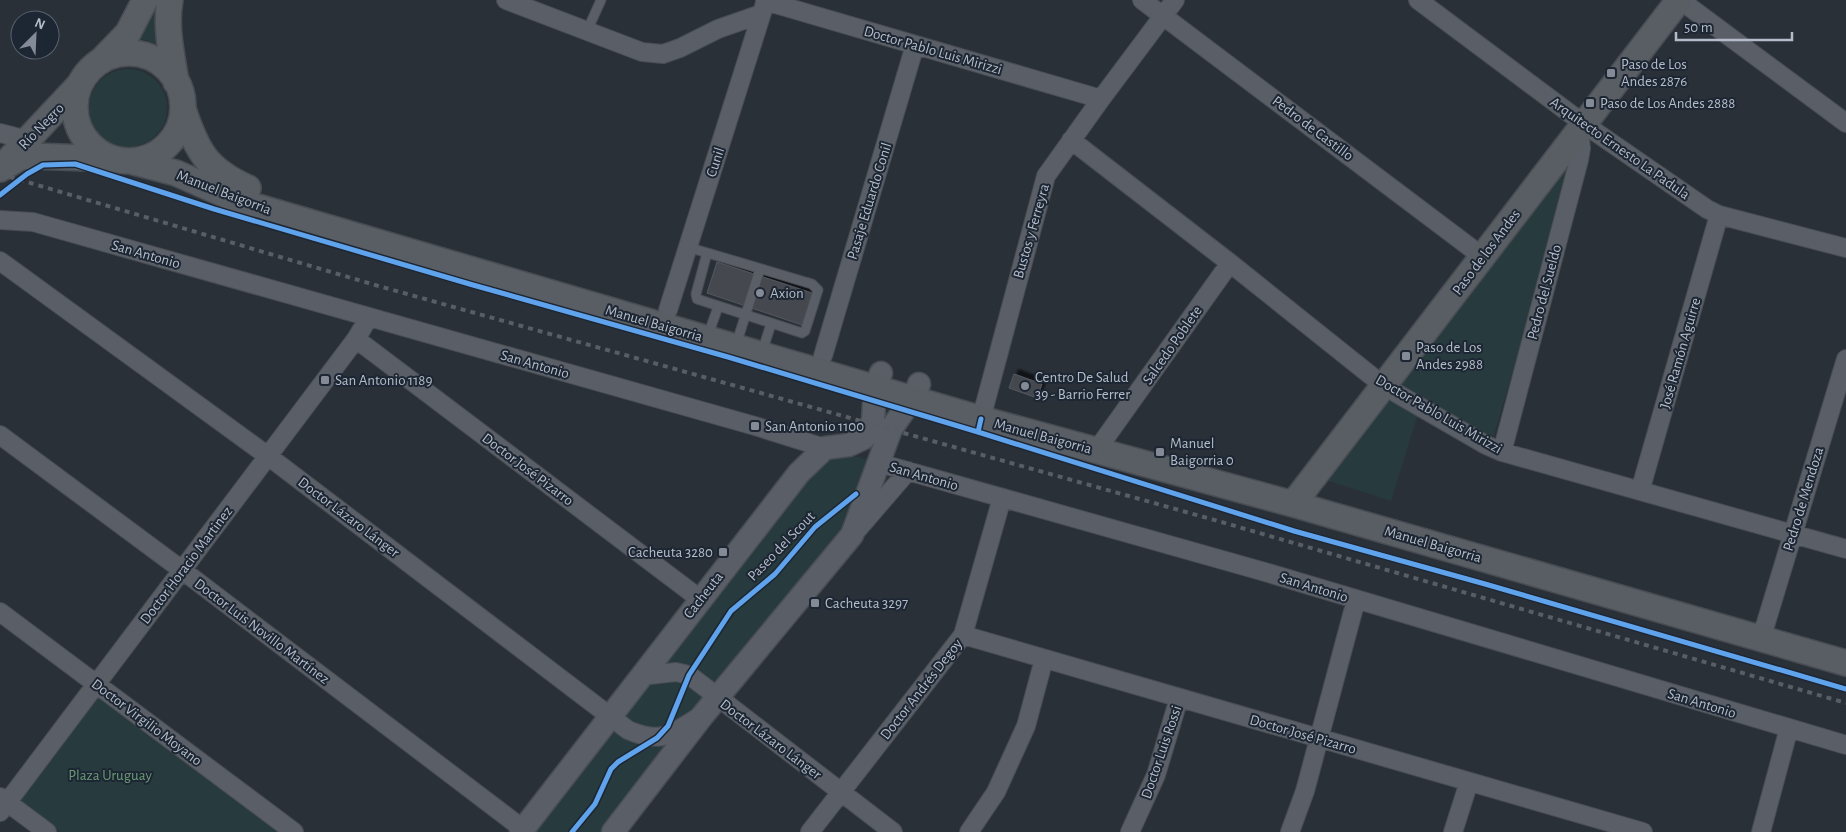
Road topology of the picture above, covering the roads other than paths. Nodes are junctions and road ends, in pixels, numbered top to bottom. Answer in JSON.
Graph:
{"nodes":[{"id":1,"x":145,"y":0,"type":"edge"},
{"id":2,"x":170,"y":0,"type":"edge"},
{"id":3,"x":506,"y":0,"type":"edge"},
{"id":4,"x":601,"y":0,"type":"edge"},
{"id":5,"x":1142,"y":0,"type":"edge"},
{"id":6,"x":1175,"y":0,"type":"edge"},
{"id":7,"x":1418,"y":0,"type":"edge"},
{"id":8,"x":1680,"y":0,"type":"edge"},
{"id":9,"x":764,"y":5,"type":"edge"},
{"id":10,"x":1163,"y":15,"type":"junction"},
{"id":11,"x":587,"y":31,"type":"junction"},
{"id":12,"x":915,"y":45,"type":"junction"},
{"id":13,"x":99,"y":62,"type":"junction"},
{"id":14,"x":176,"y":82,"type":"junction"},
{"id":15,"x":80,"y":84,"type":"junction"},
{"id":16,"x":1101,"y":99,"type":"junction"},
{"id":17,"x":183,"y":109,"type":"junction"},
{"id":18,"x":1846,"y":123,"type":"edge"},
{"id":19,"x":1581,"y":128,"type":"junction"},
{"id":20,"x":0,"y":132,"type":"edge"},
{"id":21,"x":27,"y":140,"type":"junction"},
{"id":22,"x":1071,"y":140,"type":"junction"},
{"id":23,"x":122,"y":160,"type":"junction"},
{"id":24,"x":1,"y":168,"type":"edge"},
{"id":25,"x":1719,"y":214,"type":"junction"},
{"id":26,"x":0,"y":220,"type":"edge"},
{"id":27,"x":688,"y":247,"type":"junction"},
{"id":28,"x":1846,"y":248,"type":"edge"},
{"id":29,"x":707,"y":253,"type":"junction"},
{"id":30,"x":1483,"y":257,"type":"junction"},
{"id":31,"x":0,"y":261,"type":"edge"},
{"id":32,"x":1230,"y":263,"type":"junction"},
{"id":33,"x":760,"y":269,"type":"junction"},
{"id":34,"x":668,"y":310,"type":"junction"},
{"id":35,"x":369,"y":317,"type":"junction"},
{"id":36,"x":712,"y":323,"type":"junction"},
{"id":37,"x":740,"y":331,"type":"junction"},
{"id":38,"x":356,"y":339,"type":"junction"},
{"id":39,"x":766,"y":339,"type":"junction"},
{"id":40,"x":823,"y":356,"type":"junction"},
{"id":41,"x":1846,"y":360,"type":"edge"},
{"id":42,"x":878,"y":381,"type":"junction"},
{"id":43,"x":1384,"y":386,"type":"junction"},
{"id":44,"x":916,"y":392,"type":"junction"},
{"id":45,"x":982,"y":411,"type":"junction"},
{"id":46,"x":0,"y":435,"type":"edge"},
{"id":47,"x":1101,"y":444,"type":"junction"},
{"id":48,"x":825,"y":448,"type":"junction"},
{"id":49,"x":1502,"y":452,"type":"junction"},
{"id":50,"x":268,"y":456,"type":"junction"},
{"id":51,"x":879,"y":463,"type":"junction"},
{"id":52,"x":908,"y":471,"type":"junction"},
{"id":53,"x":1640,"y":490,"type":"junction"},
{"id":54,"x":1002,"y":498,"type":"junction"},
{"id":55,"x":1298,"y":498,"type":"junction"},
{"id":56,"x":1792,"y":534,"type":"junction"},
{"id":57,"x":852,"y":535,"type":"junction"},
{"id":58,"x":1846,"y":549,"type":"edge"},
{"id":59,"x":182,"y":570,"type":"junction"},
{"id":60,"x":700,"y":599,"type":"junction"},
{"id":61,"x":1356,"y":600,"type":"junction"},
{"id":62,"x":0,"y":612,"type":"edge"},
{"id":63,"x":1761,"y":631,"type":"junction"},
{"id":64,"x":963,"y":635,"type":"junction"},
{"id":65,"x":1846,"y":649,"type":"edge"},
{"id":66,"x":1044,"y":659,"type":"junction"},
{"id":67,"x":1846,"y":663,"type":"edge"},
{"id":68,"x":641,"y":676,"type":"junction"},
{"id":69,"x":96,"y":684,"type":"junction"},
{"id":70,"x":717,"y":698,"type":"junction"},
{"id":71,"x":1179,"y":698,"type":"junction"},
{"id":72,"x":703,"y":715,"type":"junction"},
{"id":73,"x":610,"y":716,"type":"junction"},
{"id":74,"x":1789,"y":728,"type":"junction"},
{"id":75,"x":1319,"y":738,"type":"junction"},
{"id":76,"x":1846,"y":745,"type":"edge"},
{"id":77,"x":1469,"y":782,"type":"junction"},
{"id":78,"x":841,"y":792,"type":"junction"},
{"id":79,"x":2,"y":804,"type":"edge"},
{"id":80,"x":1603,"y":826,"type":"edge"},
{"id":81,"x":522,"y":831,"type":"edge"},
{"id":82,"x":47,"y":832,"type":"edge"},
{"id":83,"x":294,"y":832,"type":"edge"},
{"id":84,"x":613,"y":832,"type":"edge"},
{"id":85,"x":810,"y":832,"type":"edge"},
{"id":86,"x":893,"y":832,"type":"edge"},
{"id":87,"x":969,"y":832,"type":"edge"},
{"id":88,"x":1130,"y":832,"type":"edge"},
{"id":89,"x":1290,"y":832,"type":"edge"},
{"id":90,"x":1453,"y":832,"type":"edge"},
{"id":91,"x":1643,"y":832,"type":"edge"},
{"id":92,"x":1761,"y":832,"type":"edge"}],
"edges":[{"from":1,"to":13,"type":"main road"},
{"from":2,"to":14,"type":"main road"},
{"from":3,"to":11,"type":"street"},
{"from":4,"to":11,"type":"lane"},
{"from":5,"to":10,"type":"street","name":"Pedro de Castillo"},
{"from":6,"to":10,"type":"street","name":"Bustos y Ferreyra"},
{"from":7,"to":19,"type":"street","name":"Arquitecto Ernesto La Padula"},
{"from":8,"to":18,"type":"street"},
{"from":8,"to":19,"type":"main road","name":"Paso de los Andes"},
{"from":9,"to":11,"type":"street"},
{"from":9,"to":12,"type":"street","name":"Doctor Pablo Luis Mirizzi"},
{"from":9,"to":27,"type":"street","name":"Cunil"},
{"from":10,"to":16,"type":"street","name":"Bustos y Ferreyra"},
{"from":10,"to":30,"type":"street","name":"Pedro de Castillo"},
{"from":12,"to":16,"type":"street","name":"Doctor Pablo Luis Mirizzi"},
{"from":12,"to":40,"type":"street","name":"Pasaje Eduardo Conil"},
{"from":13,"to":14,"type":"main road"},
{"from":13,"to":15,"type":"main road"},
{"from":14,"to":17,"type":"main road"},
{"from":15,"to":21,"type":"main road","name":"Río Negro"},
{"from":15,"to":23,"type":"main road"},
{"from":16,"to":22,"type":"street","name":"Bustos y Ferreyra"},
{"from":17,"to":23,"type":"main road"},
{"from":17,"to":34,"type":"main road","name":"Manuel Baigorria"},
{"from":19,"to":25,"type":"street","name":"Arquitecto Ernesto La Padula"},
{"from":19,"to":30,"type":"main road","name":"Paso de los Andes"},
{"from":19,"to":49,"type":"street","name":"Pedro del Sueldo"},
{"from":20,"to":21,"type":"street"},
{"from":21,"to":24,"type":"main road","name":"Río Negro"},
{"from":22,"to":32,"type":"street","name":"Doctor Pablo Luis Mirizzi"},
{"from":22,"to":45,"type":"street","name":"Bustos y Ferreyra"},
{"from":23,"to":24,"type":"main road","name":"Río Negro"},
{"from":23,"to":36,"type":"main road","name":"Manuel Baigorria"},
{"from":25,"to":28,"type":"street","name":"Arquitecto Ernesto La Padula"},
{"from":25,"to":53,"type":"street","name":"José Ramón Aguirre"},
{"from":26,"to":35,"type":"street","name":"San Antonio"},
{"from":27,"to":29,"type":"lane"},
{"from":27,"to":34,"type":"street","name":"Cunil"},
{"from":29,"to":33,"type":"lane"},
{"from":29,"to":36,"type":"lane"},
{"from":30,"to":43,"type":"main road","name":"Paso de los Andes"},
{"from":31,"to":50,"type":"street","name":"Doctor Lázaro Lánger"},
{"from":32,"to":43,"type":"street","name":"Doctor Pablo Luis Mirizzi"},
{"from":32,"to":47,"type":"street","name":"Salcedo Poblete"},
{"from":33,"to":37,"type":"lane"},
{"from":33,"to":39,"type":"lane"},
{"from":34,"to":36,"type":"main road","name":"Manuel Baigorria"},
{"from":35,"to":38,"type":"street","name":"Doctor Horacio Martinez"},
{"from":35,"to":48,"type":"street","name":"San Antonio"},
{"from":36,"to":37,"type":"main road","name":"Manuel Baigorria"},
{"from":36,"to":37,"type":"lane"},
{"from":37,"to":39,"type":"main road","name":"Manuel Baigorria"},
{"from":38,"to":50,"type":"street","name":"Doctor Horacio Martinez"},
{"from":38,"to":60,"type":"street","name":"Doctor José Pizarro"},
{"from":39,"to":40,"type":"main road","name":"Manuel Baigorria"},
{"from":39,"to":42,"type":"main road","name":"Manuel Baigorria"},
{"from":40,"to":42,"type":"main road","name":"Manuel Baigorria"},
{"from":41,"to":56,"type":"street","name":"Pedro de Mendoza"},
{"from":42,"to":44,"type":"main road","name":"Manuel Baigorria"},
{"from":42,"to":48,"type":"street"},
{"from":43,"to":49,"type":"street","name":"Doctor Pablo Luis Mirizzi"},
{"from":43,"to":55,"type":"main road","name":"Paso de los Andes"},
{"from":44,"to":45,"type":"main road","name":"Manuel Baigorria"},
{"from":44,"to":51,"type":"street"},
{"from":45,"to":47,"type":"main road","name":"Manuel Baigorria"},
{"from":46,"to":59,"type":"street","name":"Doctor Luis Novillo Martínez"},
{"from":47,"to":55,"type":"main road","name":"Manuel Baigorria"},
{"from":48,"to":51,"type":"street","name":"San Antonio"},
{"from":48,"to":60,"type":"street","name":"Cacheuta"},
{"from":49,"to":53,"type":"street","name":"Doctor Pablo Luis Mirizzi"},
{"from":50,"to":59,"type":"street","name":"Doctor Horacio Martinez"},
{"from":50,"to":73,"type":"street","name":"Doctor Lázaro Lánger"},
{"from":51,"to":52,"type":"street","name":"San Antonio"},
{"from":51,"to":57,"type":"street"},
{"from":52,"to":54,"type":"street","name":"San Antonio"},
{"from":52,"to":57,"type":"street"},
{"from":53,"to":56,"type":"street","name":"Doctor Pablo Luis Mirizzi"},
{"from":54,"to":61,"type":"street","name":"San Antonio"},
{"from":54,"to":64,"type":"street","name":"Doctor Andrés Degoy"},
{"from":55,"to":63,"type":"main road","name":"Manuel Baigorria"},
{"from":56,"to":58,"type":"street","name":"Doctor Pablo Luis Mirizzi"},
{"from":56,"to":63,"type":"street","name":"Pedro de Mendoza"},
{"from":57,"to":70,"type":"street"},
{"from":59,"to":69,"type":"street","name":"Doctor Horacio Martinez"},
{"from":59,"to":81,"type":"street","name":"Doctor Luis Novillo Martínez"},
{"from":60,"to":68,"type":"street","name":"Cacheuta"},
{"from":61,"to":74,"type":"street","name":"San Antonio"},
{"from":61,"to":75,"type":"street"},
{"from":62,"to":69,"type":"street","name":"Doctor Virgilio Moyano"},
{"from":63,"to":65,"type":"main road","name":"Manuel Baigorria"},
{"from":63,"to":67,"type":"main road","name":"Manuel Baigorria"},
{"from":64,"to":66,"type":"street","name":"Doctor José Pizarro"},
{"from":64,"to":78,"type":"street","name":"Doctor Andrés Degoy"},
{"from":66,"to":71,"type":"street","name":"Doctor José Pizarro"},
{"from":66,"to":87,"type":"street"},
{"from":68,"to":70,"type":"street","name":"Doctor Lázaro Lánger"},
{"from":68,"to":73,"type":"street","name":"Cacheuta"},
{"from":69,"to":79,"type":"street","name":"Doctor Horacio Martinez"},
{"from":69,"to":83,"type":"street","name":"Doctor Virgilio Moyano"},
{"from":70,"to":72,"type":"street"},
{"from":70,"to":78,"type":"street","name":"Doctor Lázaro Lánger"},
{"from":71,"to":75,"type":"street","name":"Doctor José Pizarro"},
{"from":71,"to":88,"type":"street","name":"Doctor Luis Rossi"},
{"from":72,"to":73,"type":"street","name":"Doctor Lázaro Lánger"},
{"from":72,"to":84,"type":"street"},
{"from":73,"to":81,"type":"street","name":"Cacheuta"},
{"from":74,"to":76,"type":"street","name":"San Antonio"},
{"from":74,"to":92,"type":"street"},
{"from":75,"to":77,"type":"street","name":"Doctor José Pizarro"},
{"from":75,"to":89,"type":"street"},
{"from":77,"to":80,"type":"street","name":"Doctor José Pizarro"},
{"from":77,"to":90,"type":"street"},
{"from":78,"to":85,"type":"street","name":"Doctor Andrés Degoy"},
{"from":78,"to":86,"type":"street","name":"Doctor Lázaro Lánger"},
{"from":79,"to":82,"type":"street"},
{"from":80,"to":91,"type":"street","name":"Doctor José Pizarro"}]}
